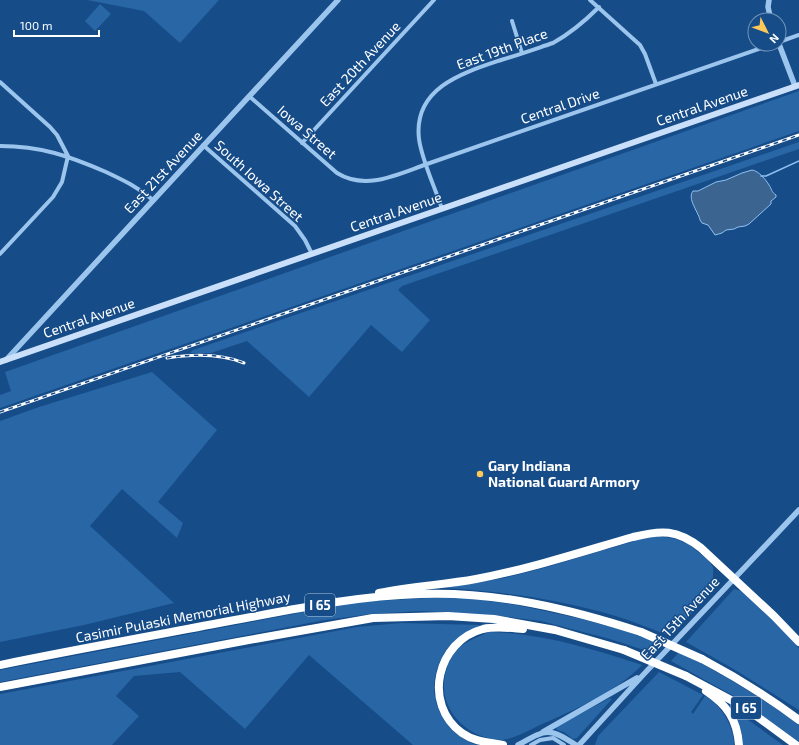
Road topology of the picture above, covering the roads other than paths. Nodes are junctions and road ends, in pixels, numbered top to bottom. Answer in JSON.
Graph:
{"nodes":[{"id":1,"x":338,"y":0,"type":"edge"},
{"id":2,"x":434,"y":0,"type":"edge"},
{"id":3,"x":590,"y":0,"type":"edge"},
{"id":4,"x":769,"y":0,"type":"edge"},
{"id":5,"x":598,"y":7,"type":"junction"},
{"id":6,"x":769,"y":12,"type":"edge"},
{"id":7,"x":512,"y":21,"type":"dead end"},
{"id":8,"x":799,"y":35,"type":"edge"},
{"id":9,"x":787,"y":40,"type":"edge"},
{"id":10,"x":750,"y":52,"type":"edge"},
{"id":11,"x":783,"y":52,"type":"edge"},
{"id":12,"x":522,"y":53,"type":"junction"},
{"id":13,"x":0,"y":82,"type":"edge"},
{"id":14,"x":656,"y":84,"type":"junction"},
{"id":15,"x":797,"y":86,"type":"edge"},
{"id":16,"x":249,"y":96,"type":"junction"},
{"id":17,"x":302,"y":143,"type":"junction"},
{"id":18,"x":203,"y":145,"type":"junction"},
{"id":19,"x":0,"y":146,"type":"edge"},
{"id":20,"x":68,"y":156,"type":"junction"},
{"id":21,"x":426,"y":164,"type":"junction"},
{"id":22,"x":354,"y":180,"type":"joint"},
{"id":23,"x":153,"y":200,"type":"junction"},
{"id":24,"x":442,"y":209,"type":"junction"},
{"id":25,"x":0,"y":253,"type":"edge"},
{"id":26,"x":312,"y":254,"type":"junction"},
{"id":27,"x":3,"y":361,"type":"edge"},
{"id":28,"x":799,"y":510,"type":"edge"},
{"id":29,"x":734,"y":578,"type":"junction"},
{"id":30,"x":347,"y":600,"type":"junction"},
{"id":31,"x":555,"y":630,"type":"junction"},
{"id":32,"x":799,"y":642,"type":"edge"},
{"id":33,"x":0,"y":665,"type":"edge"},
{"id":34,"x":643,"y":675,"type":"junction"},
{"id":35,"x":689,"y":677,"type":"junction"},
{"id":36,"x":0,"y":687,"type":"edge"},
{"id":37,"x":799,"y":720,"type":"edge"},
{"id":38,"x":543,"y":732,"type":"junction"},
{"id":39,"x":503,"y":745,"type":"edge"},
{"id":40,"x":518,"y":745,"type":"edge"},
{"id":41,"x":530,"y":745,"type":"edge"},
{"id":42,"x":564,"y":745,"type":"edge"},
{"id":43,"x":576,"y":745,"type":"edge"},
{"id":44,"x":579,"y":745,"type":"edge"},
{"id":45,"x":739,"y":745,"type":"edge"},
{"id":46,"x":796,"y":745,"type":"edge"}],
"edges":[{"from":1,"to":16,"type":"street","name":"East 21st Avenue"},
{"from":2,"to":17,"type":"street","name":"East 20th Avenue"},
{"from":3,"to":5,"type":"street"},
{"from":4,"to":6,"type":"street"},
{"from":5,"to":12,"type":"street","name":"East 19th Place"},
{"from":5,"to":14,"type":"street"},
{"from":7,"to":12,"type":"street"},
{"from":8,"to":9,"type":"street"},
{"from":10,"to":14,"type":"street","name":"Central Drive"},
{"from":11,"to":15,"type":"street"},
{"from":12,"to":21,"type":"street","name":"East 19th Place"},
{"from":13,"to":20,"type":"street"},
{"from":14,"to":21,"type":"street","name":"Central Drive"},
{"from":15,"to":24,"type":"main road","name":"Central Avenue"},
{"from":16,"to":17,"type":"street","name":"Iowa Street"},
{"from":16,"to":18,"type":"street","name":"East 21st Avenue"},
{"from":17,"to":22,"type":"street","name":"Iowa Street"},
{"from":18,"to":23,"type":"street","name":"East 21st Avenue"},
{"from":18,"to":26,"type":"street","name":"South Iowa Street"},
{"from":19,"to":20,"type":"street"},
{"from":20,"to":23,"type":"street"},
{"from":20,"to":25,"type":"street"},
{"from":21,"to":22,"type":"street","name":"Central Drive"},
{"from":21,"to":24,"type":"street","name":"East 19th Place"},
{"from":23,"to":27,"type":"street","name":"East 21st Avenue"},
{"from":24,"to":26,"type":"main road","name":"Central Avenue"},
{"from":26,"to":27,"type":"main road","name":"Central Avenue"},
{"from":28,"to":29,"type":"street","name":"East 15th Avenue"},
{"from":29,"to":30,"type":"highway"},
{"from":29,"to":32,"type":"highway"},
{"from":29,"to":34,"type":"street","name":"East 15th Avenue"},
{"from":30,"to":33,"type":"highway","name":"Casimir Pulaski Memorial Highway","number":"I 65"},
{"from":30,"to":37,"type":"highway","name":"Casimir Pulaski Memorial Highway","number":"I 65","bridge":true},
{"from":31,"to":35,"type":"highway","number":"I 65","bridge":true},
{"from":31,"to":36,"type":"highway","number":"I 65"},
{"from":31,"to":39,"type":"highway"},
{"from":34,"to":38,"type":"street"},
{"from":34,"to":44,"type":"street","name":"East 15th Avenue"},
{"from":35,"to":45,"type":"highway"},
{"from":35,"to":46,"type":"highway","number":"I 65"},
{"from":38,"to":40,"type":"street"},
{"from":38,"to":43,"type":"street"},
{"from":41,"to":42,"type":"street"}]}
